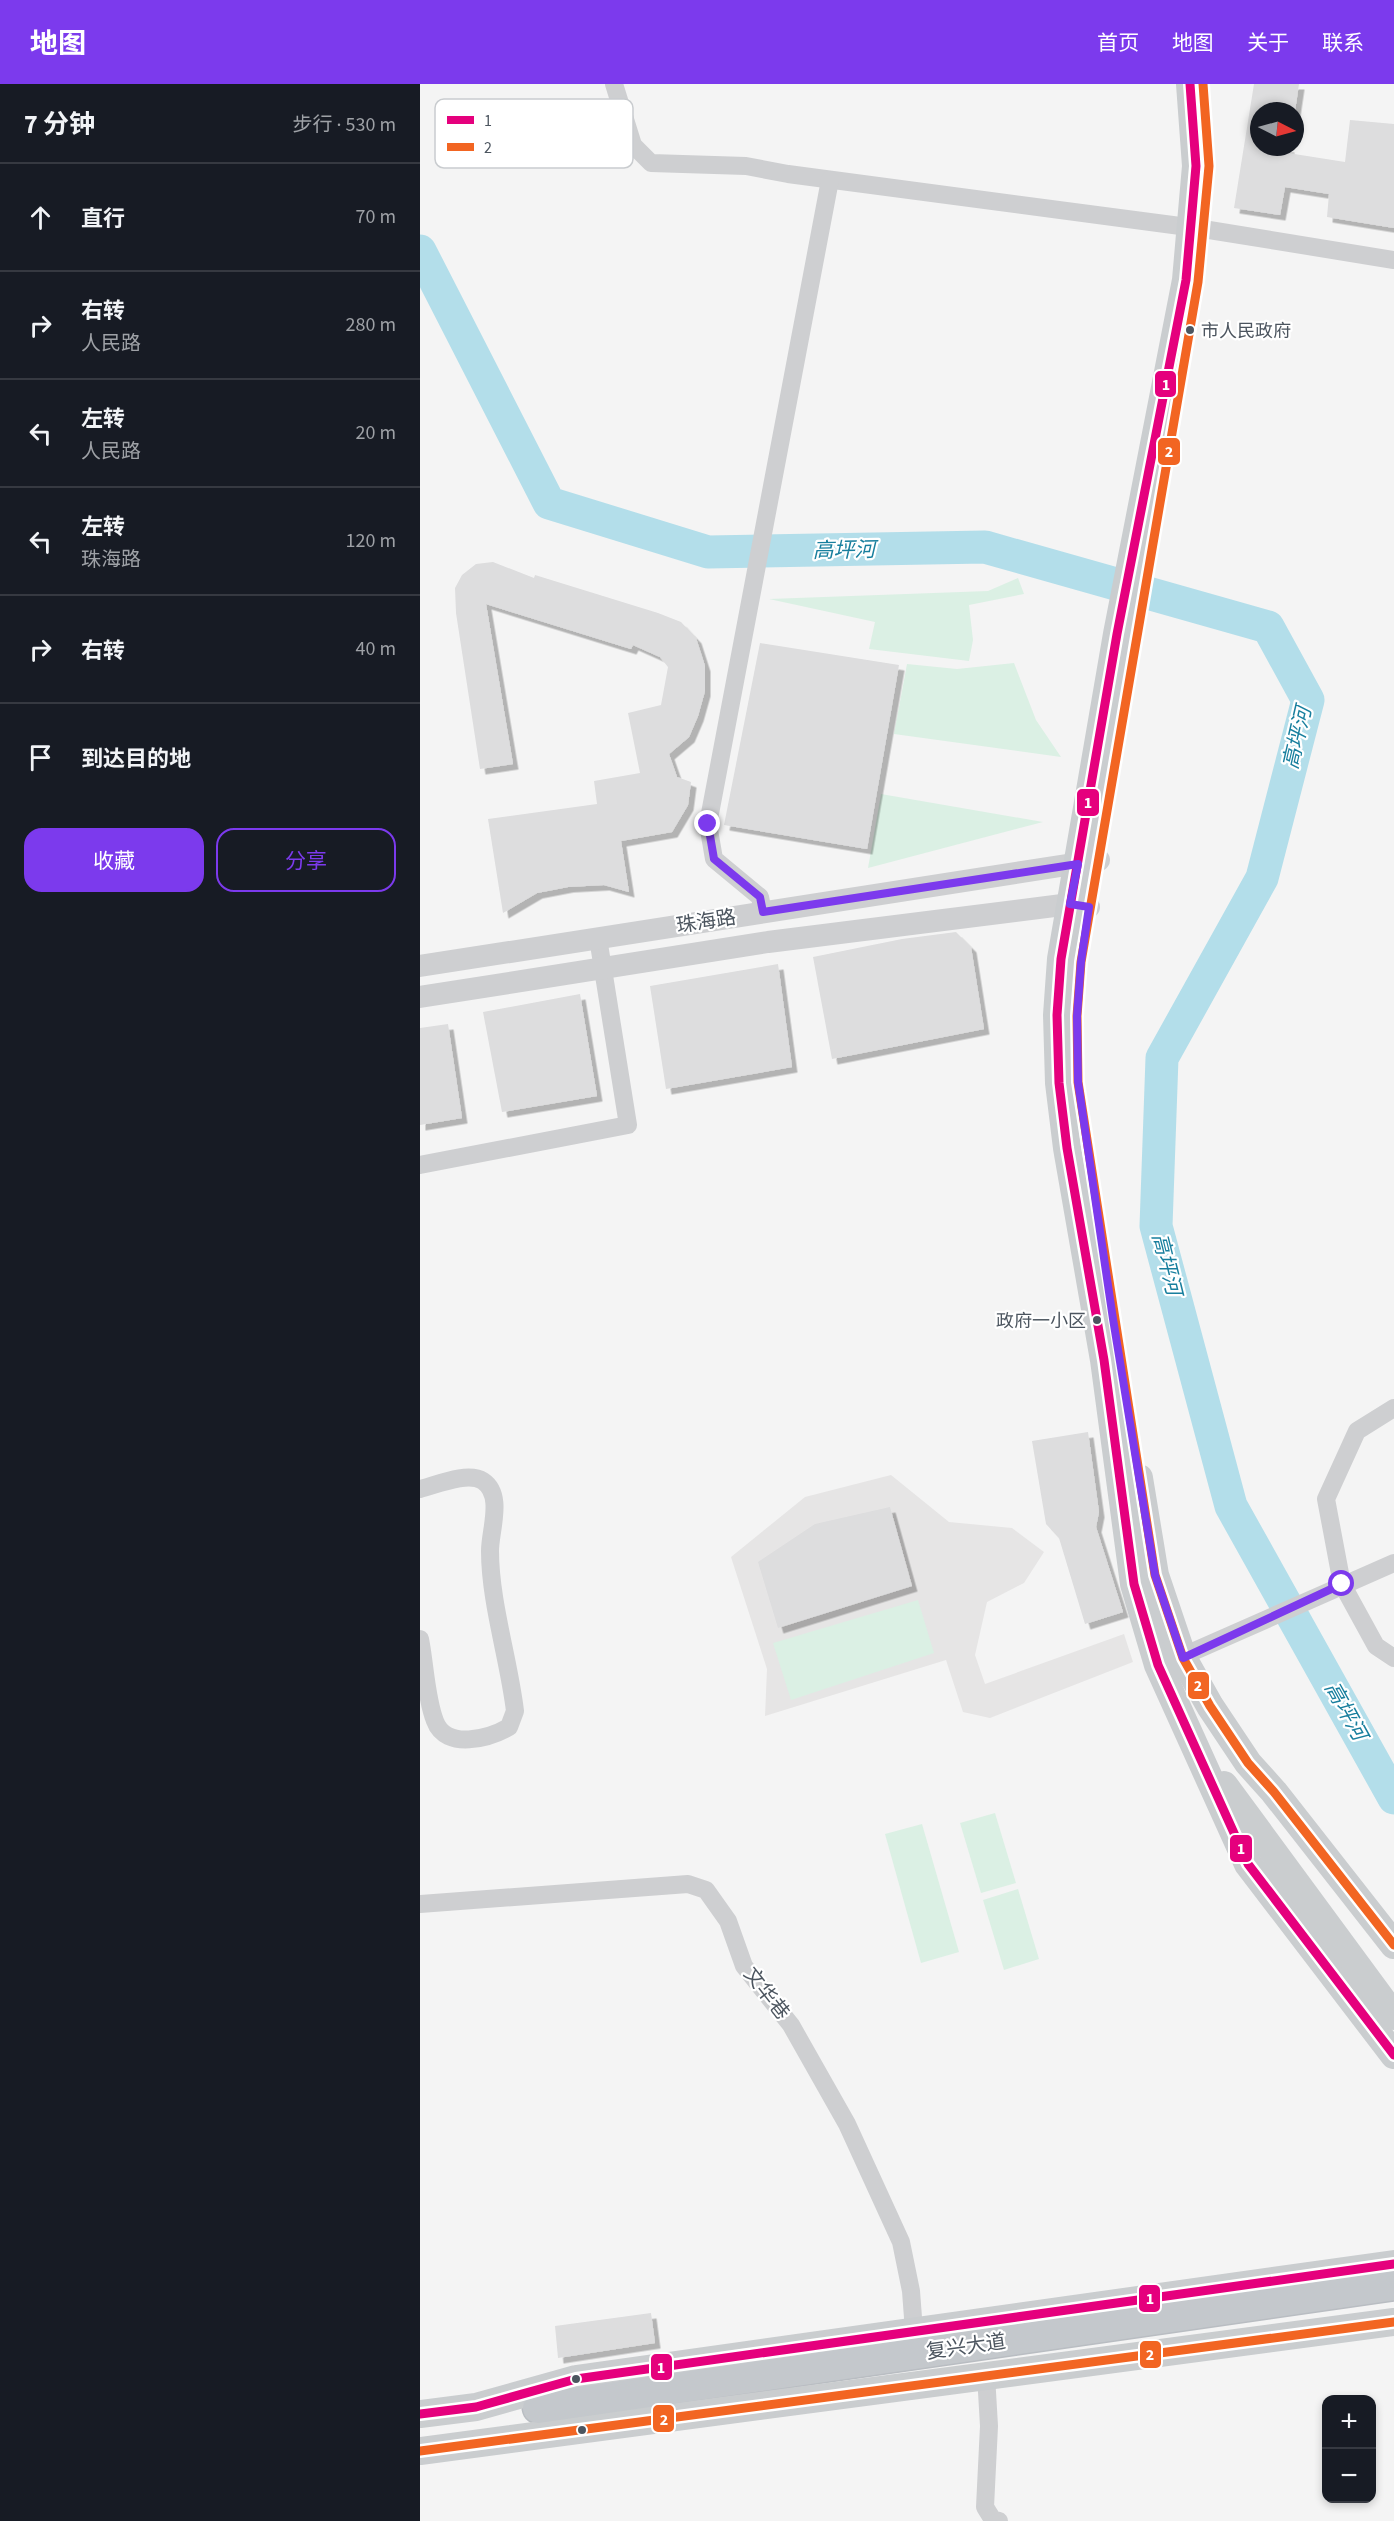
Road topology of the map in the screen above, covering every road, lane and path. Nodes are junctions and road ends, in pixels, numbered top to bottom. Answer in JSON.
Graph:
{"nodes":[{"id":1,"x":614,"y":84,"type":"edge"},
{"id":2,"x":1190,"y":84,"type":"edge"},
{"id":3,"x":1203,"y":84,"type":"edge"},
{"id":4,"x":619,"y":99,"type":"edge"},
{"id":5,"x":633,"y":145,"type":"edge"},
{"id":6,"x":830,"y":180,"type":"junction"},
{"id":7,"x":1197,"y":229,"type":"junction"},
{"id":8,"x":1394,"y":260,"type":"edge"},
{"id":9,"x":1089,"y":862,"type":"junction"},
{"id":10,"x":1080,"y":905,"type":"junction"},
{"id":11,"x":763,"y":912,"type":"junction"},
{"id":12,"x":598,"y":938,"type":"junction"},
{"id":13,"x":420,"y":966,"type":"edge"},
{"id":14,"x":603,"y":968,"type":"junction"},
{"id":15,"x":420,"y":997,"type":"edge"},
{"id":16,"x":420,"y":1166,"type":"edge"},
{"id":17,"x":1394,"y":1408,"type":"edge"},
{"id":18,"x":420,"y":1489,"type":"edge"},
{"id":19,"x":1394,"y":1563,"type":"edge"},
{"id":20,"x":1342,"y":1584,"type":"junction"},
{"id":21,"x":420,"y":1639,"type":"edge"},
{"id":22,"x":1394,"y":1658,"type":"edge"},
{"id":23,"x":1170,"y":1661,"type":"junction"},
{"id":24,"x":1210,"y":1706,"type":"junction"},
{"id":25,"x":1191,"y":1732,"type":"junction"},
{"id":26,"x":420,"y":1904,"type":"edge"},
{"id":27,"x":1394,"y":1945,"type":"edge"},
{"id":28,"x":1394,"y":1983,"type":"edge"},
{"id":29,"x":1394,"y":2016,"type":"edge"},
{"id":30,"x":1394,"y":2055,"type":"edge"},
{"id":31,"x":1394,"y":2264,"type":"edge"},
{"id":32,"x":1394,"y":2285,"type":"edge"},
{"id":33,"x":1394,"y":2304,"type":"edge"},
{"id":34,"x":1394,"y":2322,"type":"edge"},
{"id":35,"x":914,"y":2331,"type":"junction"},
{"id":36,"x":986,"y":2374,"type":"junction"},
{"id":37,"x":476,"y":2407,"type":"junction"},
{"id":38,"x":420,"y":2414,"type":"edge"},
{"id":39,"x":539,"y":2414,"type":"junction"},
{"id":40,"x":468,"y":2445,"type":"junction"},
{"id":41,"x":420,"y":2451,"type":"edge"},
{"id":42,"x":999,"y":2521,"type":"edge"}],
"edges":[{"from":1,"to":4,"type":"street"},
{"from":2,"to":7,"type":"main road"},
{"from":3,"to":7,"type":"main road"},
{"from":5,"to":6,"type":"street"},
{"from":6,"to":7,"type":"street"},
{"from":6,"to":11,"type":"street"},
{"from":7,"to":8,"type":"street"},
{"from":7,"to":9,"type":"main road"},
{"from":9,"to":10,"type":"main road"},
{"from":9,"to":11,"type":"street","name":"珠海路"},
{"from":10,"to":14,"type":"street","name":"珠海路"},
{"from":10,"to":23,"type":"main road"},
{"from":11,"to":12,"type":"street","name":"珠海路"},
{"from":12,"to":13,"type":"street","name":"珠海路"},
{"from":12,"to":14,"type":"street"},
{"from":14,"to":15,"type":"street","name":"珠海路"},
{"from":14,"to":16,"type":"street"},
{"from":17,"to":20,"type":"street"},
{"from":18,"to":21,"type":"street"},
{"from":19,"to":20,"type":"street"},
{"from":20,"to":22,"type":"street"},
{"from":20,"to":23,"type":"street"},
{"from":23,"to":24,"type":"main road"},
{"from":23,"to":25,"type":"main road"},
{"from":24,"to":27,"type":"main road"},
{"from":24,"to":28,"type":"main road"},
{"from":25,"to":29,"type":"main road"},
{"from":25,"to":30,"type":"main road"},
{"from":26,"to":35,"type":"street","name":"文华巷"},
{"from":31,"to":35,"type":"main road"},
{"from":32,"to":39,"type":"highway","name":"复兴大道"},
{"from":33,"to":39,"type":"highway","name":"复兴大道"},
{"from":34,"to":36,"type":"main road"},
{"from":35,"to":37,"type":"main road"},
{"from":36,"to":40,"type":"main road"},
{"from":36,"to":42,"type":"street"},
{"from":37,"to":38,"type":"main road"},
{"from":37,"to":39,"type":"main road"},
{"from":39,"to":40,"type":"main road"},
{"from":40,"to":41,"type":"main road"}]}
